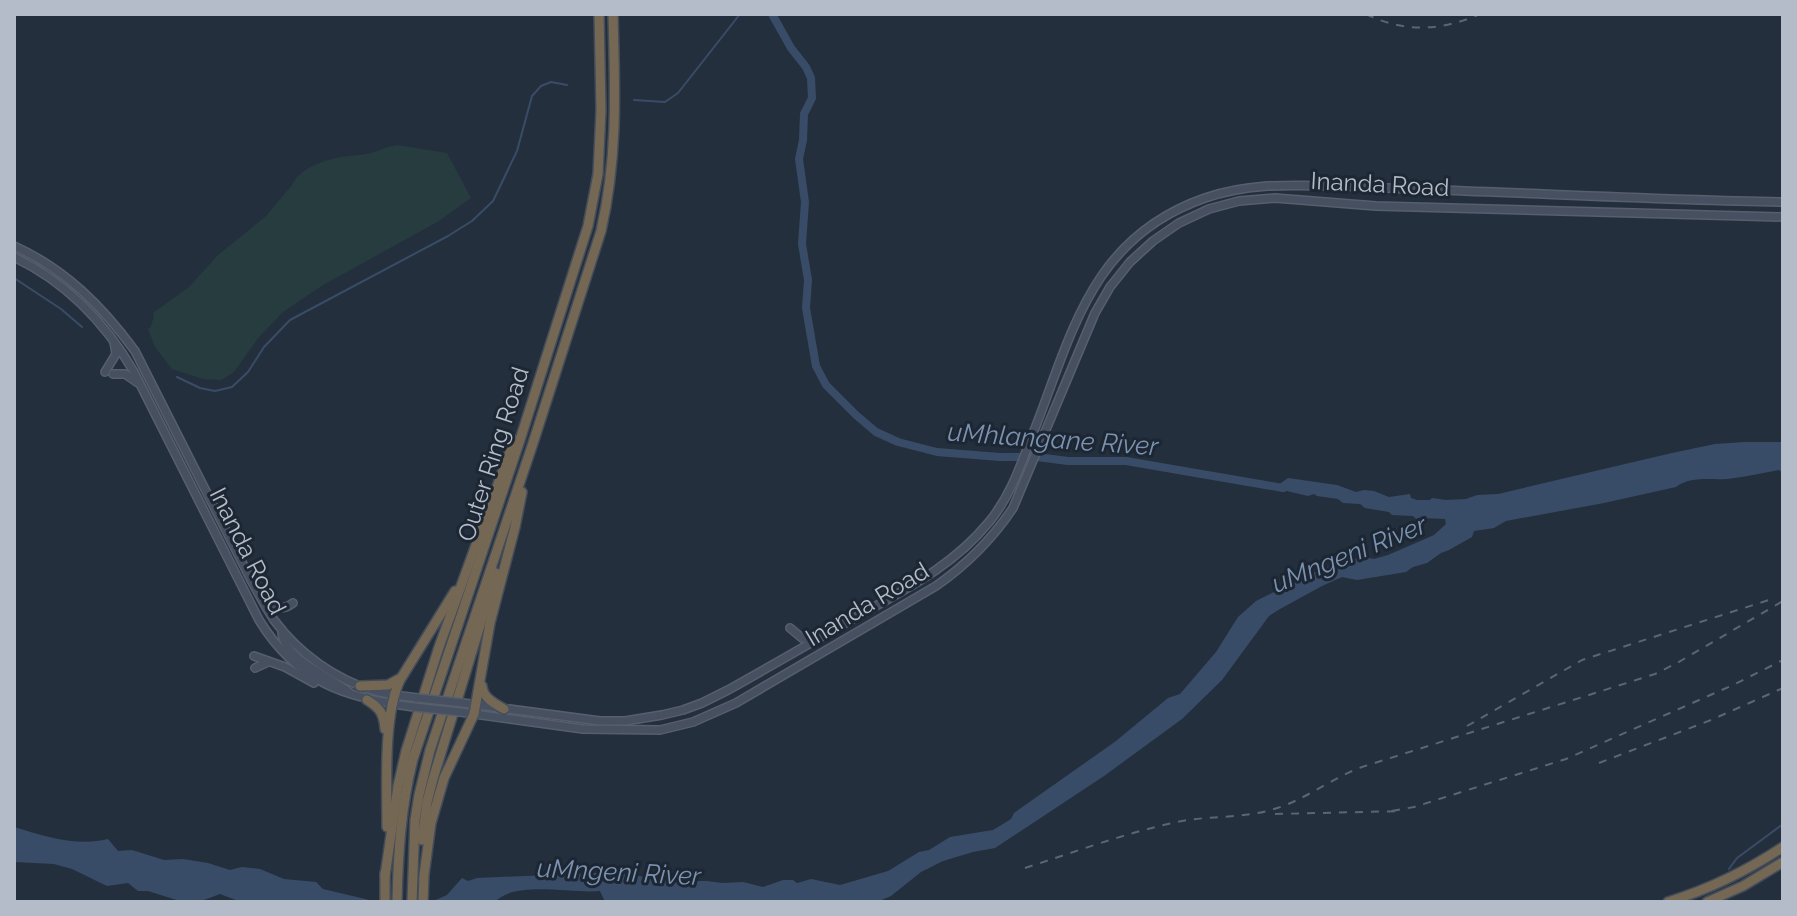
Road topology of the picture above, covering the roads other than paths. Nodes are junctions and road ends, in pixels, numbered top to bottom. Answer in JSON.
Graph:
{"nodes":[{"id":1,"x":599,"y":14,"type":"edge"},
{"id":2,"x":613,"y":14,"type":"edge"},
{"id":3,"x":1783,"y":202,"type":"edge"},
{"id":4,"x":1783,"y":217,"type":"edge"},
{"id":5,"x":14,"y":246,"type":"edge"},
{"id":6,"x":14,"y":257,"type":"edge"},
{"id":7,"x":112,"y":338,"type":"junction"},
{"id":8,"x":142,"y":387,"type":"junction"},
{"id":9,"x":534,"y":391,"type":"junction"},
{"id":10,"x":533,"y":443,"type":"junction"},
{"id":11,"x":521,"y":493,"type":"junction"},
{"id":12,"x":467,"y":568,"type":"junction"},
{"id":13,"x":259,"y":594,"type":"junction"},
{"id":14,"x":293,"y":603,"type":"dead end"},
{"id":15,"x":265,"y":628,"type":"junction"},
{"id":16,"x":790,"y":628,"type":"dead end"},
{"id":17,"x":282,"y":630,"type":"junction"},
{"id":18,"x":816,"y":640,"type":"junction"},
{"id":19,"x":254,"y":656,"type":"dead end"},
{"id":20,"x":268,"y":662,"type":"junction"},
{"id":21,"x":255,"y":668,"type":"dead end"},
{"id":22,"x":482,"y":670,"type":"junction"},
{"id":23,"x":404,"y":673,"type":"junction"},
{"id":24,"x":360,"y":686,"type":"junction"},
{"id":25,"x":353,"y":696,"type":"junction"},
{"id":26,"x":393,"y":699,"type":"junction"},
{"id":27,"x":367,"y":700,"type":"junction"},
{"id":28,"x":490,"y":703,"type":"junction"},
{"id":29,"x":462,"y":708,"type":"junction"},
{"id":30,"x":504,"y":709,"type":"joint"},
{"id":31,"x":475,"y":710,"type":"junction"},
{"id":32,"x":388,"y":773,"type":"junction"},
{"id":33,"x":1783,"y":847,"type":"edge"},
{"id":34,"x":391,"y":851,"type":"junction"},
{"id":35,"x":420,"y":852,"type":"junction"},
{"id":36,"x":1783,"y":862,"type":"edge"},
{"id":37,"x":385,"y":902,"type":"edge"},
{"id":38,"x":397,"y":902,"type":"edge"},
{"id":39,"x":412,"y":902,"type":"edge"},
{"id":40,"x":423,"y":902,"type":"edge"},
{"id":41,"x":1668,"y":902,"type":"edge"},
{"id":42,"x":1707,"y":902,"type":"edge"}],
"edges":[{"from":1,"to":9,"type":"highway","name":"Outer Ring Road"},
{"from":2,"to":10,"type":"highway","name":"Outer Ring Road"},
{"from":3,"to":18,"type":"main road","name":"Inanda Road"},
{"from":4,"to":31,"type":"main road","name":"Inanda Road"},
{"from":5,"to":13,"type":"main road","name":"Inanda Road"},
{"from":6,"to":7,"type":"main road","name":"Inanda Road"},
{"from":7,"to":8,"type":"main road","name":"Inanda Road"},
{"from":7,"to":8,"type":"main road"},
{"from":8,"to":15,"type":"main road","name":"Inanda Road"},
{"from":9,"to":12,"type":"highway"},
{"from":9,"to":34,"type":"highway","name":"Outer Ring Road"},
{"from":10,"to":11,"type":"highway"},
{"from":10,"to":35,"type":"highway","name":"Outer Ring Road"},
{"from":11,"to":22,"type":"highway"},
{"from":11,"to":35,"type":"highway"},
{"from":12,"to":23,"type":"highway"},
{"from":12,"to":34,"type":"highway"},
{"from":13,"to":14,"type":"main road"},
{"from":13,"to":17,"type":"main road","name":"Inanda Road"},
{"from":15,"to":17,"type":"main road"},
{"from":15,"to":25,"type":"main road","name":"Inanda Road"},
{"from":16,"to":18,"type":"main road"},
{"from":17,"to":24,"type":"main road","name":"Inanda Road"},
{"from":17,"to":25,"type":"main road"},
{"from":18,"to":30,"type":"main road","name":"Inanda Road"},
{"from":19,"to":20,"type":"main road"},
{"from":20,"to":21,"type":"main road"},
{"from":20,"to":25,"type":"main road"},
{"from":22,"to":28,"type":"highway"},
{"from":22,"to":31,"type":"highway"},
{"from":23,"to":24,"type":"highway"},
{"from":23,"to":26,"type":"highway"},
{"from":24,"to":26,"type":"main road","name":"Inanda Road"},
{"from":25,"to":27,"type":"main road","name":"Inanda Road"},
{"from":26,"to":27,"type":"main road","name":"Inanda Road"},
{"from":26,"to":29,"type":"main road","name":"Inanda Road","bridge":true},
{"from":26,"to":29,"type":"main road","name":"Inanda Road","bridge":true},
{"from":26,"to":32,"type":"highway"},
{"from":27,"to":32,"type":"highway"},
{"from":28,"to":30,"type":"highway"},
{"from":28,"to":31,"type":"main road","name":"Inanda Road"},
{"from":29,"to":31,"type":"main road","name":"Inanda Road"},
{"from":31,"to":35,"type":"highway"},
{"from":32,"to":34,"type":"highway"},
{"from":33,"to":41,"type":"highway"},
{"from":34,"to":37,"type":"highway"},
{"from":34,"to":38,"type":"highway","name":"Outer Ring Road"},
{"from":35,"to":39,"type":"highway","name":"Outer Ring Road"},
{"from":35,"to":40,"type":"highway"},
{"from":36,"to":42,"type":"highway"}]}
